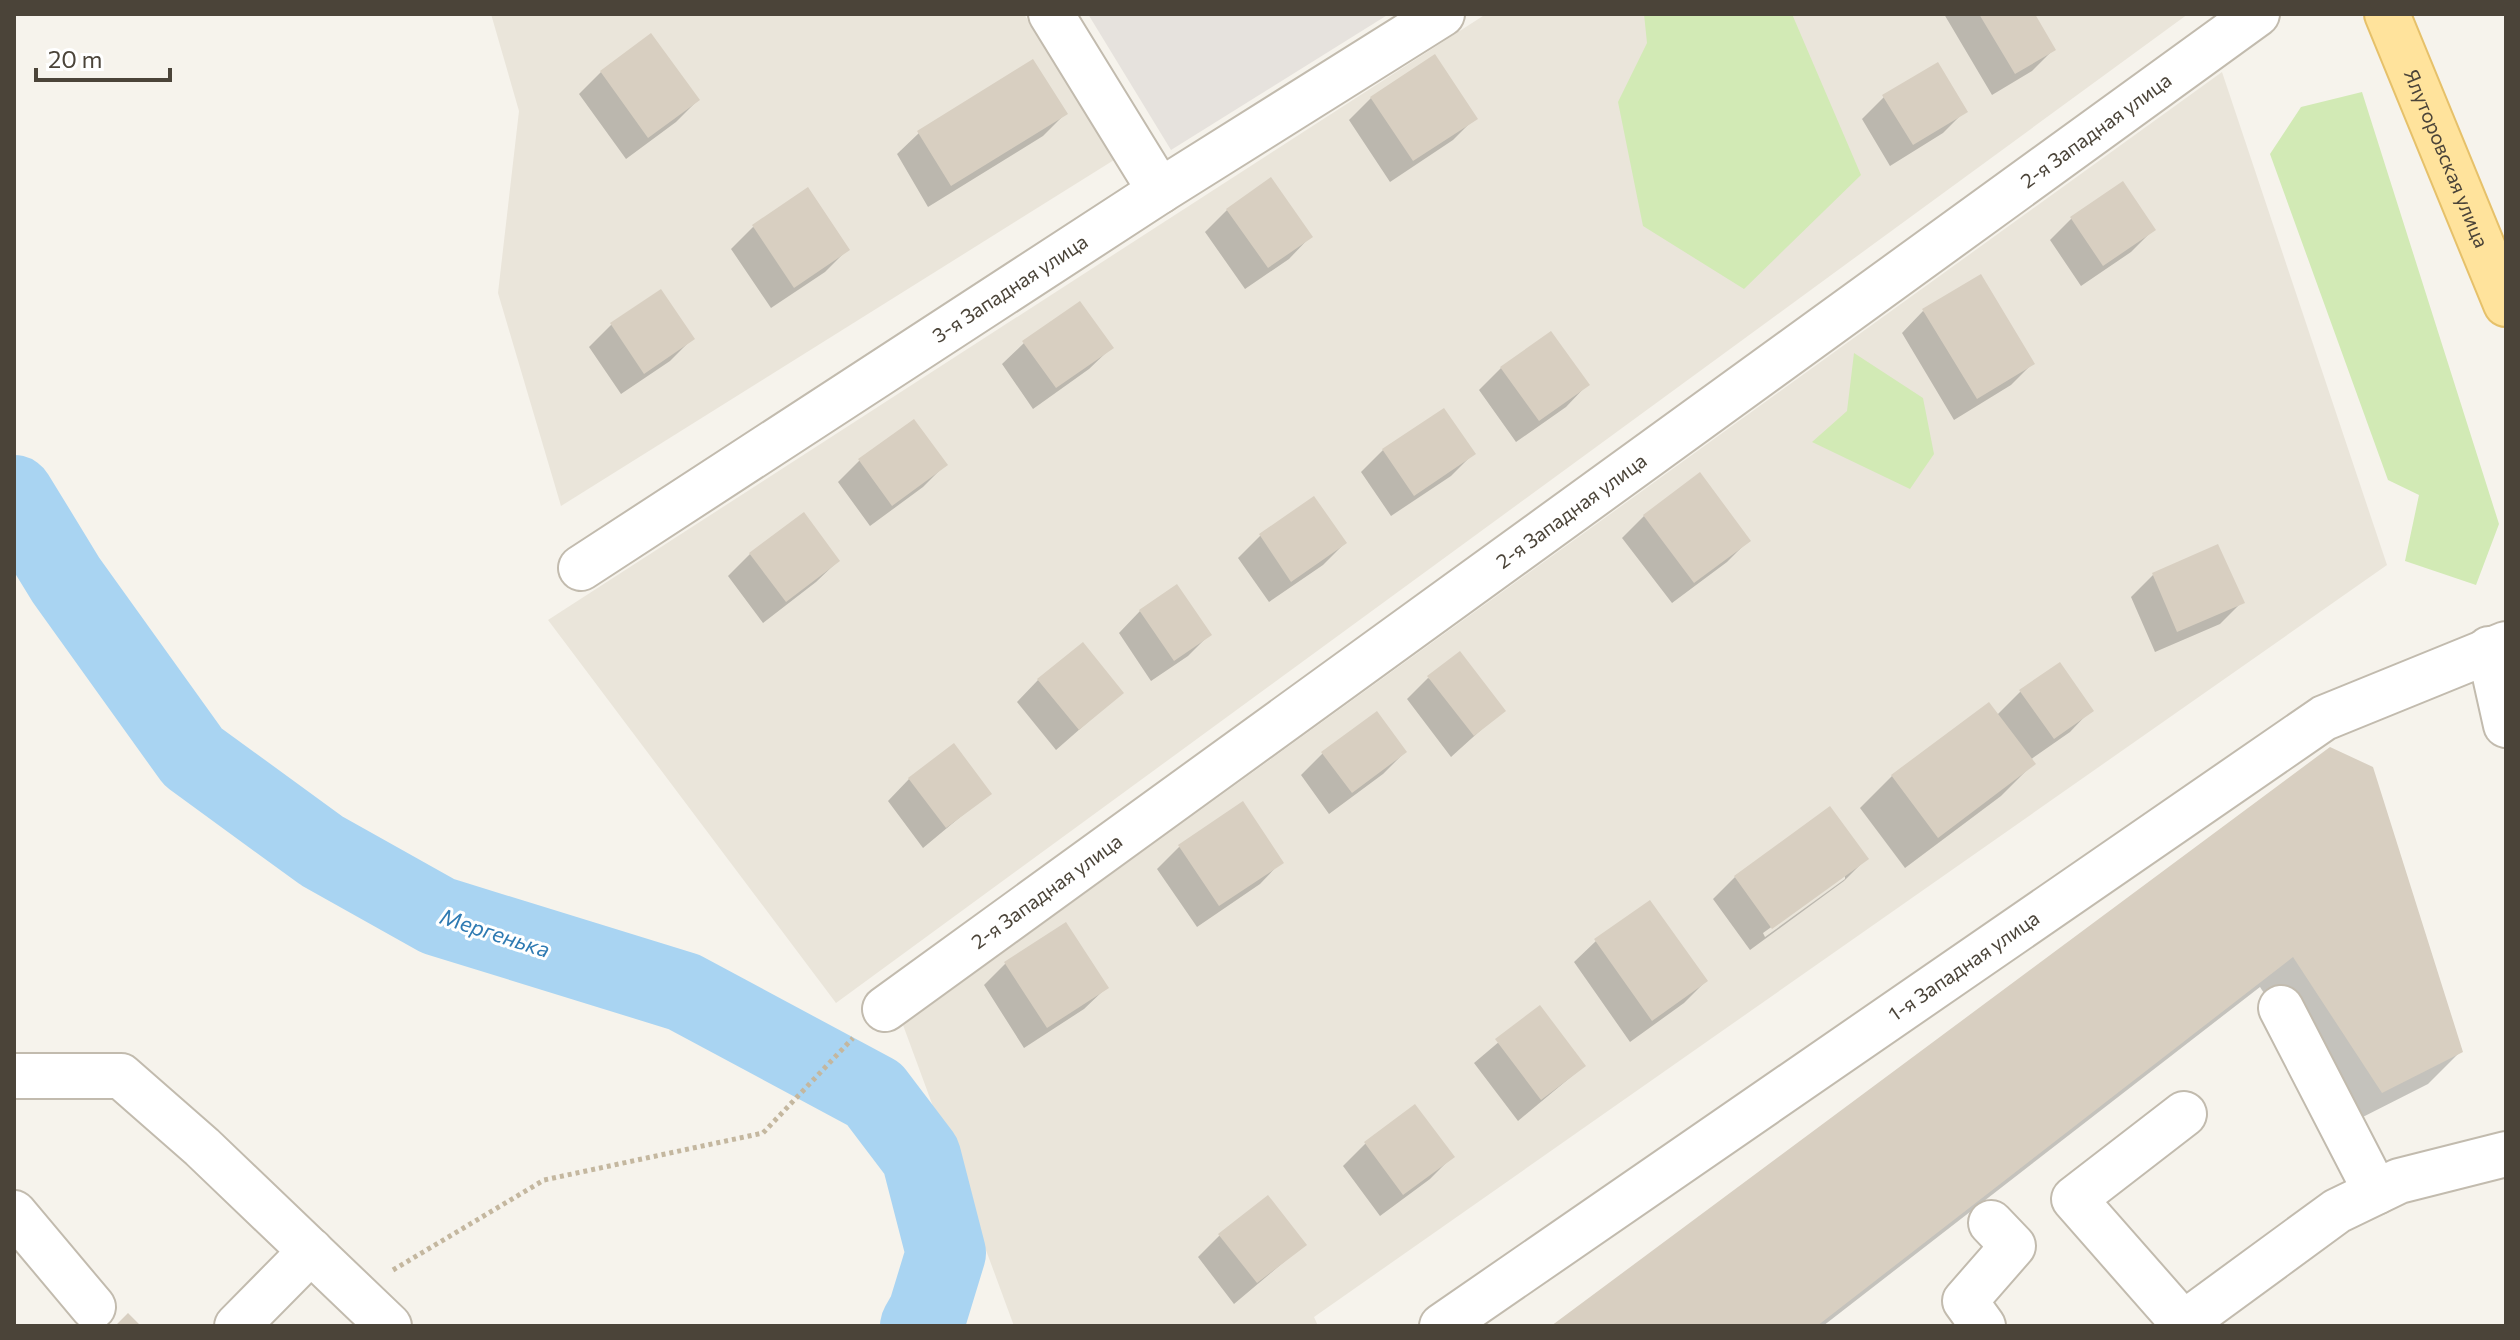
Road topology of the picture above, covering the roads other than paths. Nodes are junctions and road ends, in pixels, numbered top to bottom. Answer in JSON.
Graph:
{"nodes":[{"id":1,"x":1051,"y":14,"type":"edge"},
{"id":2,"x":1442,"y":14,"type":"edge"},
{"id":3,"x":2257,"y":14,"type":"edge"},
{"id":4,"x":2387,"y":14,"type":"edge"},
{"id":5,"x":1160,"y":191,"type":"junction"},
{"id":6,"x":2506,"y":304,"type":"edge"},
{"id":7,"x":581,"y":568,"type":"dead end"},
{"id":8,"x":2497,"y":646,"type":"edge"},
{"id":9,"x":2506,"y":725,"type":"edge"},
{"id":10,"x":2281,"y":1008,"type":"dead end"},
{"id":11,"x":885,"y":1009,"type":"dead end"},
{"id":12,"x":14,"y":1076,"type":"edge"},
{"id":13,"x":2184,"y":1114,"type":"dead end"},
{"id":14,"x":2506,"y":1154,"type":"edge"},
{"id":15,"x":2376,"y":1192,"type":"junction"},
{"id":16,"x":14,"y":1213,"type":"edge"},
{"id":17,"x":1991,"y":1223,"type":"dead end"},
{"id":18,"x":311,"y":1251,"type":"junction"},
{"id":19,"x":93,"y":1307,"type":"dead end"},
{"id":20,"x":2182,"y":1325,"type":"edge"},
{"id":21,"x":237,"y":1326,"type":"edge"},
{"id":22,"x":389,"y":1326,"type":"edge"},
{"id":23,"x":1442,"y":1326,"type":"edge"},
{"id":24,"x":1983,"y":1326,"type":"edge"}],
"edges":[{"from":1,"to":5,"type":"street"},
{"from":2,"to":5,"type":"street","name":"3-я Западная улица"},
{"from":3,"to":11,"type":"street","name":"2-я Западная улица"},
{"from":4,"to":6,"type":"main road","name":"Ялуторовская улица"},
{"from":5,"to":7,"type":"street","name":"3-я Западная улица"},
{"from":8,"to":9,"type":"street"},
{"from":8,"to":23,"type":"street","name":"1-я Западная улица"},
{"from":10,"to":15,"type":"street"},
{"from":12,"to":18,"type":"street"},
{"from":13,"to":20,"type":"street"},
{"from":14,"to":15,"type":"street"},
{"from":15,"to":20,"type":"street"},
{"from":16,"to":19,"type":"street"},
{"from":17,"to":24,"type":"street"},
{"from":18,"to":21,"type":"street"},
{"from":18,"to":22,"type":"street"}]}
